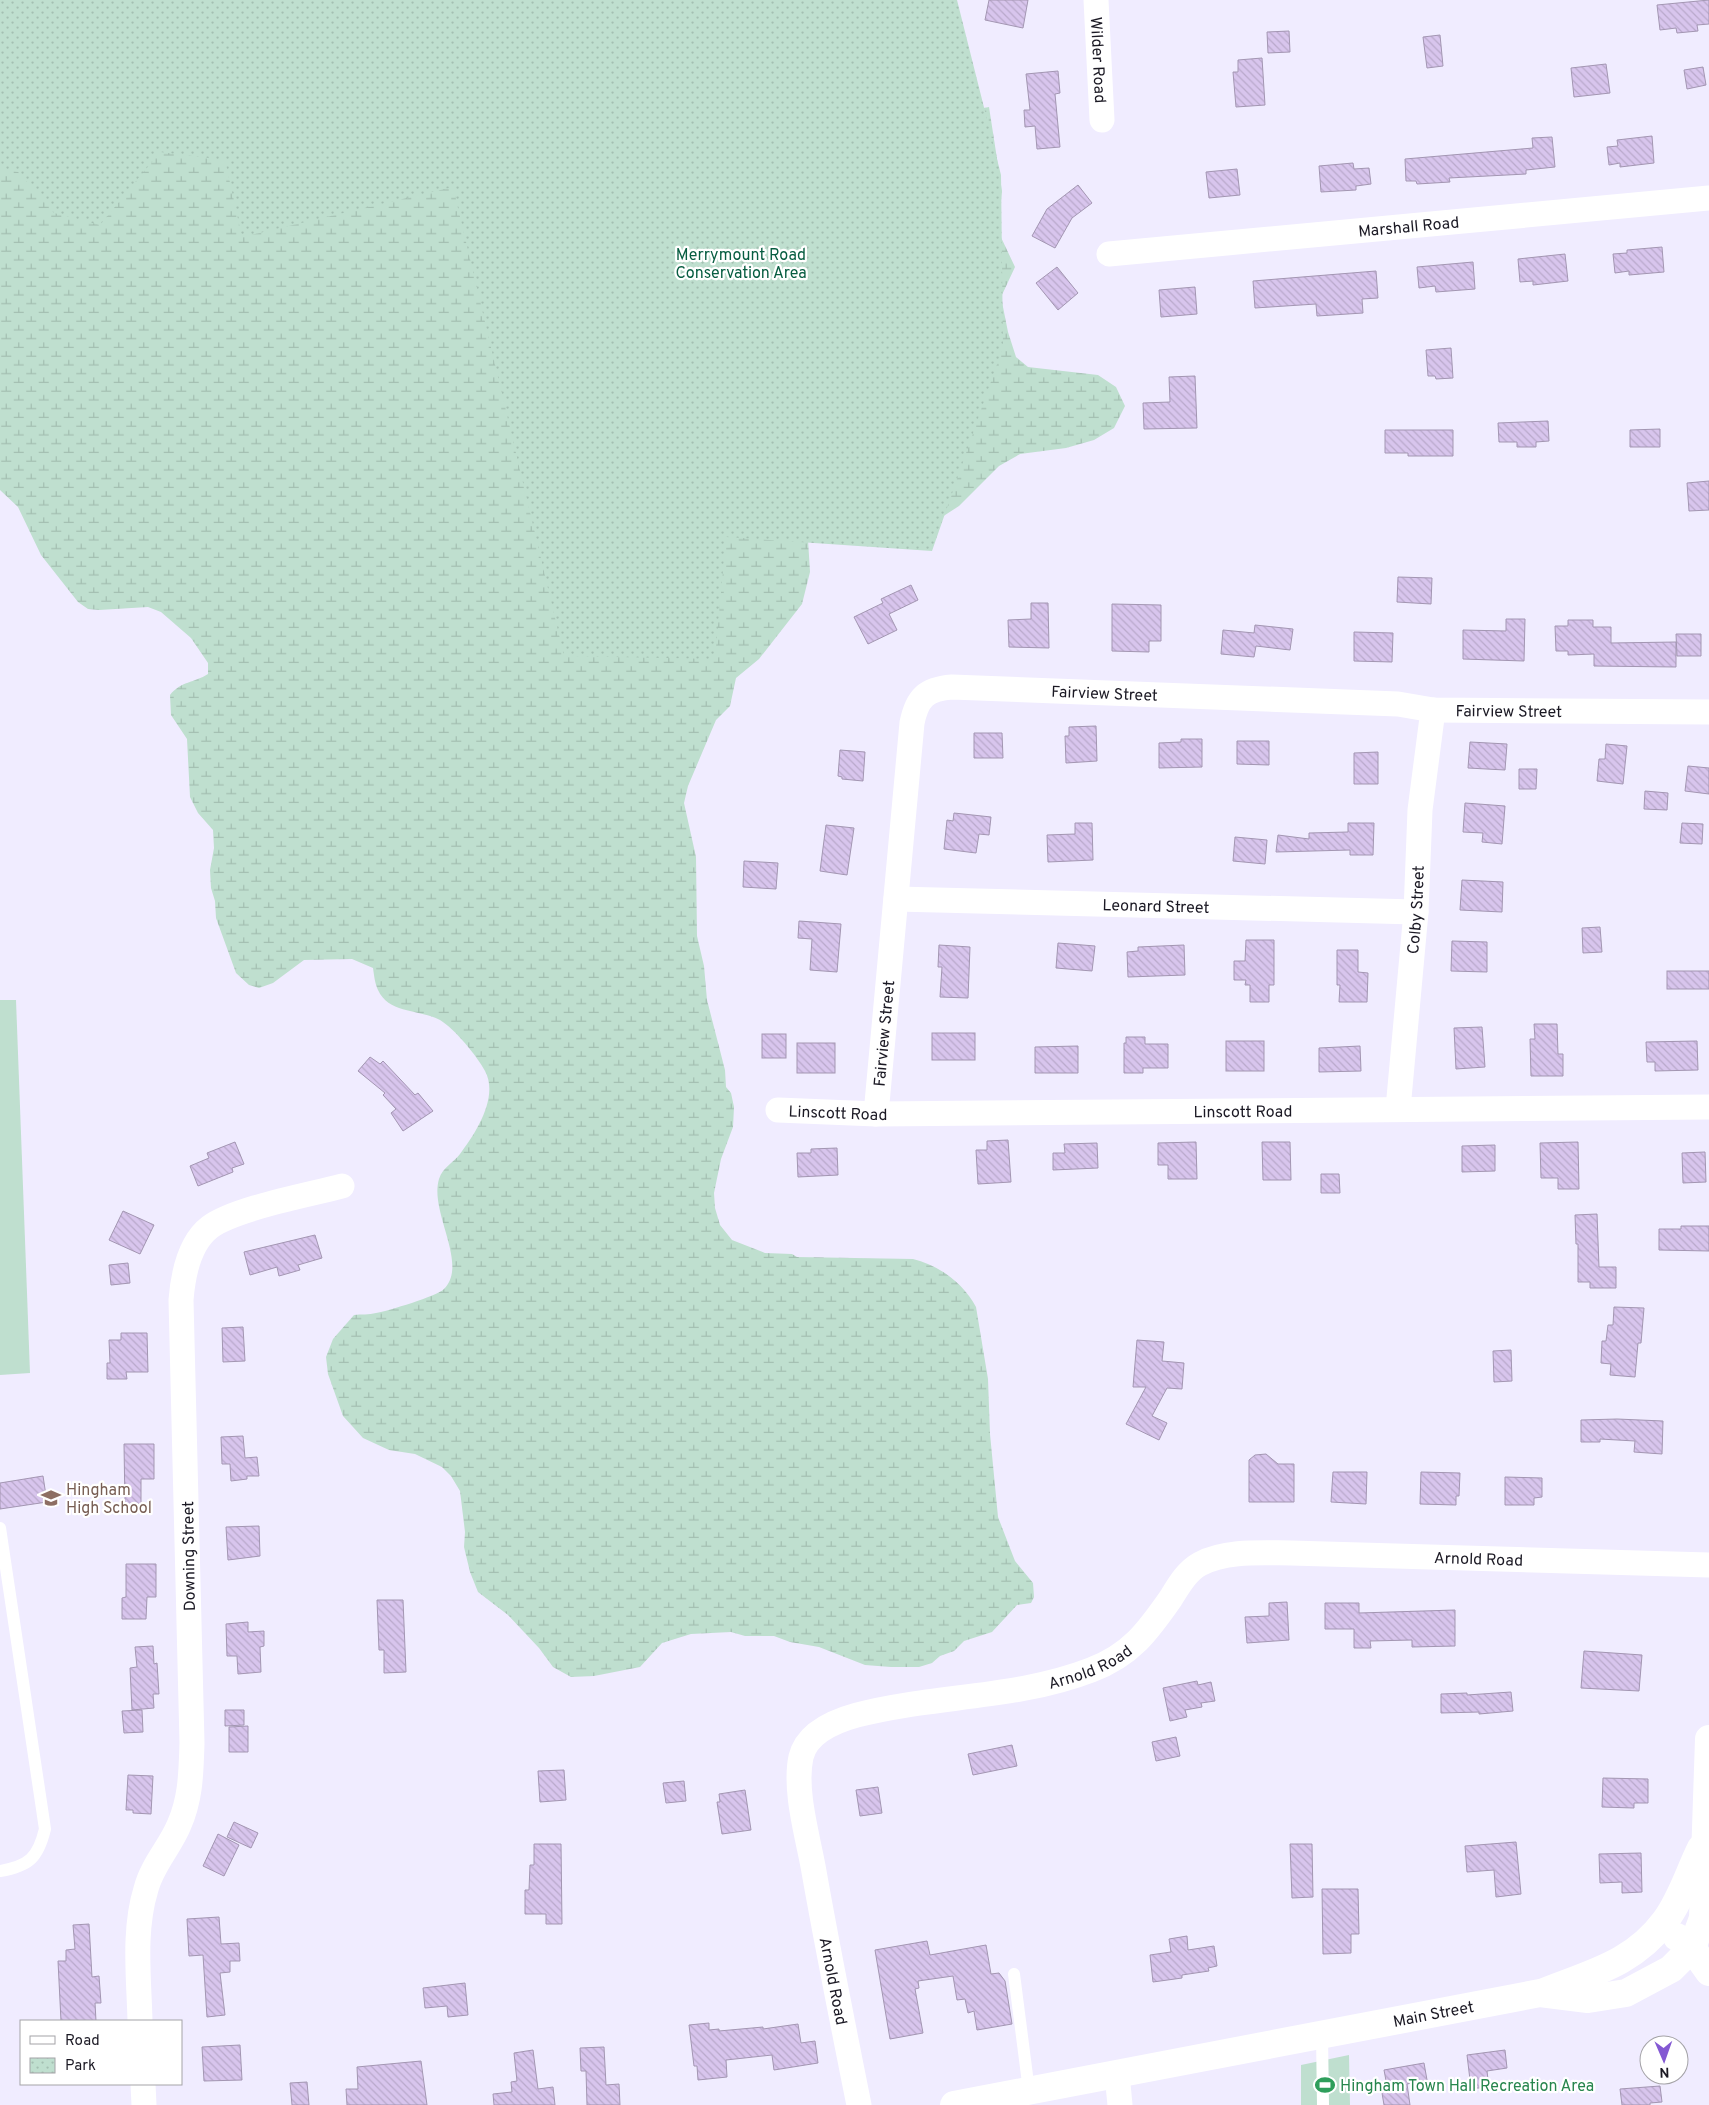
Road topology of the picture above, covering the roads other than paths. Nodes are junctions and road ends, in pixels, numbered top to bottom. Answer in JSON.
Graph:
{"nodes":[{"id":1,"x":1096,"y":0,"type":"edge"},
{"id":2,"x":1102,"y":120,"type":"dead end"},
{"id":3,"x":1709,"y":198,"type":"edge"},
{"id":4,"x":1109,"y":254,"type":"dead end"},
{"id":5,"x":1433,"y":710,"type":"junction"},
{"id":6,"x":1709,"y":712,"type":"edge"},
{"id":7,"x":896,"y":899,"type":"junction"},
{"id":8,"x":1416,"y":912,"type":"junction"},
{"id":9,"x":1709,"y":1107,"type":"edge"},
{"id":10,"x":1398,"y":1109,"type":"junction"},
{"id":11,"x":778,"y":1110,"type":"dead end"},
{"id":12,"x":876,"y":1114,"type":"junction"},
{"id":13,"x":342,"y":1186,"type":"dead end"},
{"id":14,"x":0,"y":1528,"type":"edge"},
{"id":15,"x":1709,"y":1565,"type":"edge"},
{"id":16,"x":5,"y":1588,"type":"edge"},
{"id":17,"x":1709,"y":1739,"type":"edge"},
{"id":18,"x":1704,"y":1842,"type":"junction"},
{"id":19,"x":0,"y":1871,"type":"edge"},
{"id":20,"x":1662,"y":1925,"type":"junction"},
{"id":21,"x":1692,"y":1948,"type":"junction"},
{"id":22,"x":1709,"y":1972,"type":"edge"},
{"id":23,"x":1014,"y":1974,"type":"dead end"},
{"id":24,"x":1540,"y":1993,"type":"junction"},
{"id":25,"x":140,"y":2020,"type":"edge"},
{"id":26,"x":1322,"y":2034,"type":"junction"},
{"id":27,"x":1117,"y":2074,"type":"junction"},
{"id":28,"x":143,"y":2085,"type":"edge"},
{"id":29,"x":1029,"y":2091,"type":"junction"},
{"id":30,"x":144,"y":2105,"type":"edge"},
{"id":31,"x":859,"y":2105,"type":"edge"},
{"id":32,"x":954,"y":2105,"type":"edge"},
{"id":33,"x":1120,"y":2105,"type":"edge"},
{"id":34,"x":1323,"y":2105,"type":"edge"}],
"edges":[{"from":1,"to":2,"type":"street","name":"Wilder Road"},
{"from":3,"to":4,"type":"street","name":"Marshall Road"},
{"from":5,"to":6,"type":"street","name":"Fairview Street"},
{"from":5,"to":7,"type":"street","name":"Fairview Street"},
{"from":5,"to":8,"type":"street","name":"Colby Street"},
{"from":7,"to":8,"type":"street","name":"Leonard Street"},
{"from":7,"to":12,"type":"street","name":"Fairview Street"},
{"from":8,"to":10,"type":"street","name":"Colby Street"},
{"from":9,"to":10,"type":"street","name":"Linscott Road"},
{"from":10,"to":12,"type":"street","name":"Linscott Road"},
{"from":11,"to":12,"type":"street","name":"Linscott Road"},
{"from":13,"to":25,"type":"street","name":"Downing Street"},
{"from":14,"to":16,"type":"lane"},
{"from":15,"to":31,"type":"street","name":"Arnold Road"},
{"from":16,"to":19,"type":"lane"},
{"from":17,"to":18,"type":"main road","name":"Main Street"},
{"from":18,"to":20,"type":"main road"},
{"from":18,"to":21,"type":"main road","name":"Main Street"},
{"from":20,"to":21,"type":"main road"},
{"from":20,"to":24,"type":"main road"},
{"from":21,"to":22,"type":"main road"},
{"from":21,"to":24,"type":"main road","name":"Main Street"},
{"from":23,"to":29,"type":"lane"},
{"from":24,"to":26,"type":"main road","name":"Main Street"},
{"from":26,"to":27,"type":"main road","name":"Main Street"},
{"from":26,"to":34,"type":"lane"},
{"from":27,"to":29,"type":"main road","name":"Main Street"},
{"from":27,"to":33,"type":"street"},
{"from":28,"to":30,"type":"street"},
{"from":29,"to":32,"type":"main road","name":"Main Street"}]}
